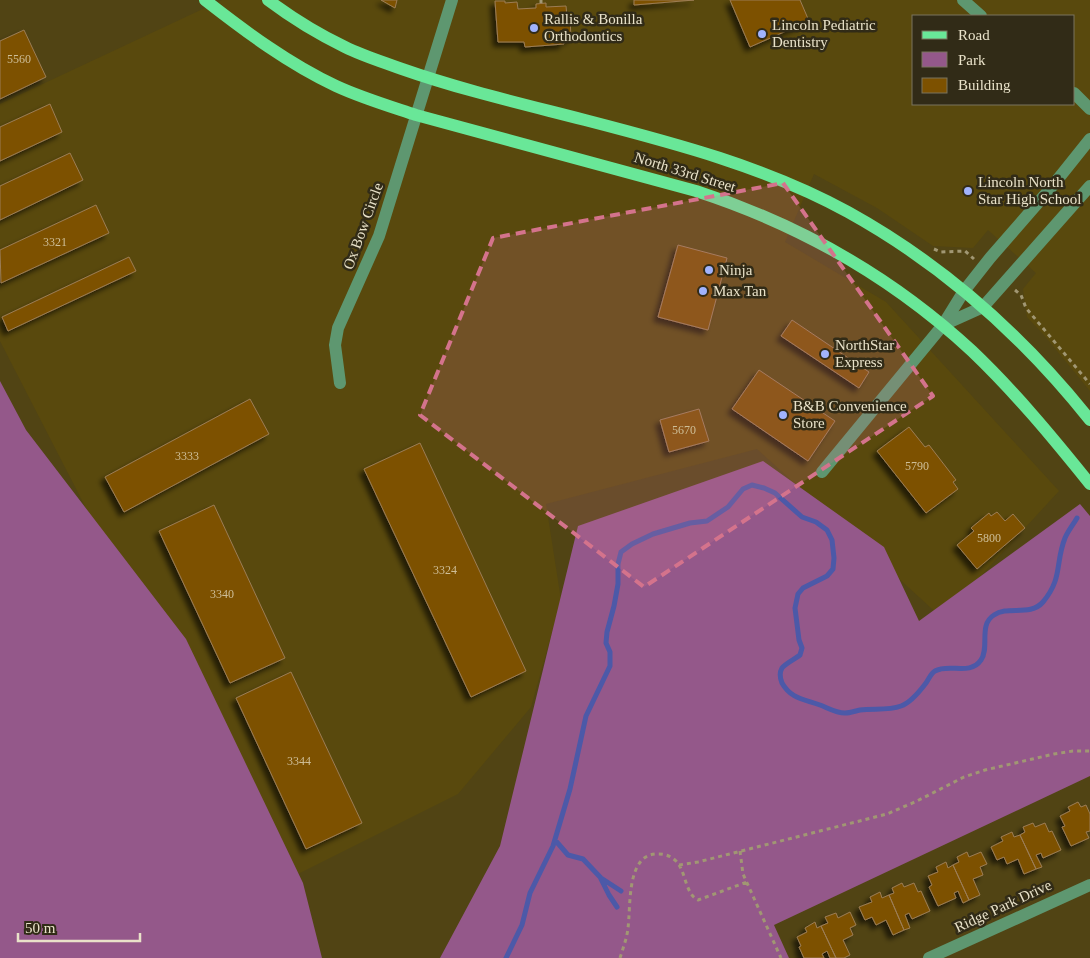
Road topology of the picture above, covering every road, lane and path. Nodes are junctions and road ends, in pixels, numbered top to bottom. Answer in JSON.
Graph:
{"nodes":[{"id":1,"x":206,"y":0,"type":"edge"},
{"id":2,"x":268,"y":0,"type":"edge"},
{"id":3,"x":452,"y":0,"type":"edge"},
{"id":4,"x":963,"y":0,"type":"edge"},
{"id":5,"x":980,"y":15,"type":"edge"},
{"id":6,"x":426,"y":78,"type":"junction"},
{"id":7,"x":1075,"y":94,"type":"edge"},
{"id":8,"x":1090,"y":109,"type":"edge"},
{"id":9,"x":416,"y":115,"type":"junction"},
{"id":10,"x":1090,"y":139,"type":"edge"},
{"id":11,"x":1090,"y":186,"type":"edge"},
{"id":12,"x":964,"y":291,"type":"junction"},
{"id":13,"x":983,"y":307,"type":"junction"},
{"id":14,"x":943,"y":325,"type":"junction"},
{"id":15,"x":340,"y":383,"type":"dead end"},
{"id":16,"x":1090,"y":420,"type":"edge"},
{"id":17,"x":822,"y":472,"type":"dead end"},
{"id":18,"x":1090,"y":484,"type":"edge"},
{"id":19,"x":1090,"y":751,"type":"edge"},
{"id":20,"x":740,"y":851,"type":"junction"},
{"id":21,"x":679,"y":865,"type":"junction"},
{"id":22,"x":747,"y":882,"type":"junction"},
{"id":23,"x":1090,"y":885,"type":"edge"},
{"id":24,"x":620,"y":958,"type":"edge"},
{"id":25,"x":780,"y":958,"type":"edge"},
{"id":26,"x":929,"y":958,"type":"edge"}],
"edges":[{"from":1,"to":9,"type":"main road","name":"North 33rd Street"},
{"from":2,"to":6,"type":"main road","name":"North 33rd Street"},
{"from":3,"to":6,"type":"street","name":"Ox Bow Circle"},
{"from":4,"to":5,"type":"street"},
{"from":6,"to":9,"type":"street","name":"Ox Bow Circle"},
{"from":6,"to":12,"type":"main road","name":"North 33rd Street"},
{"from":7,"to":8,"type":"street"},
{"from":9,"to":14,"type":"main road","name":"North 33rd Street"},
{"from":9,"to":15,"type":"street","name":"Ox Bow Circle"},
{"from":10,"to":12,"type":"street"},
{"from":11,"to":13,"type":"street"},
{"from":12,"to":13,"type":"main road","name":"North 33rd Street"},
{"from":12,"to":14,"type":"street"},
{"from":13,"to":14,"type":"street"},
{"from":13,"to":16,"type":"main road","name":"North 33rd Street"},
{"from":14,"to":17,"type":"street"},
{"from":14,"to":18,"type":"main road","name":"North 33rd Street"},
{"from":19,"to":20,"type":"path"},
{"from":20,"to":21,"type":"path"},
{"from":20,"to":22,"type":"path"},
{"from":21,"to":22,"type":"path"},
{"from":21,"to":24,"type":"path"},
{"from":22,"to":25,"type":"path"},
{"from":23,"to":26,"type":"street","name":"Ridge Park Drive"}]}
